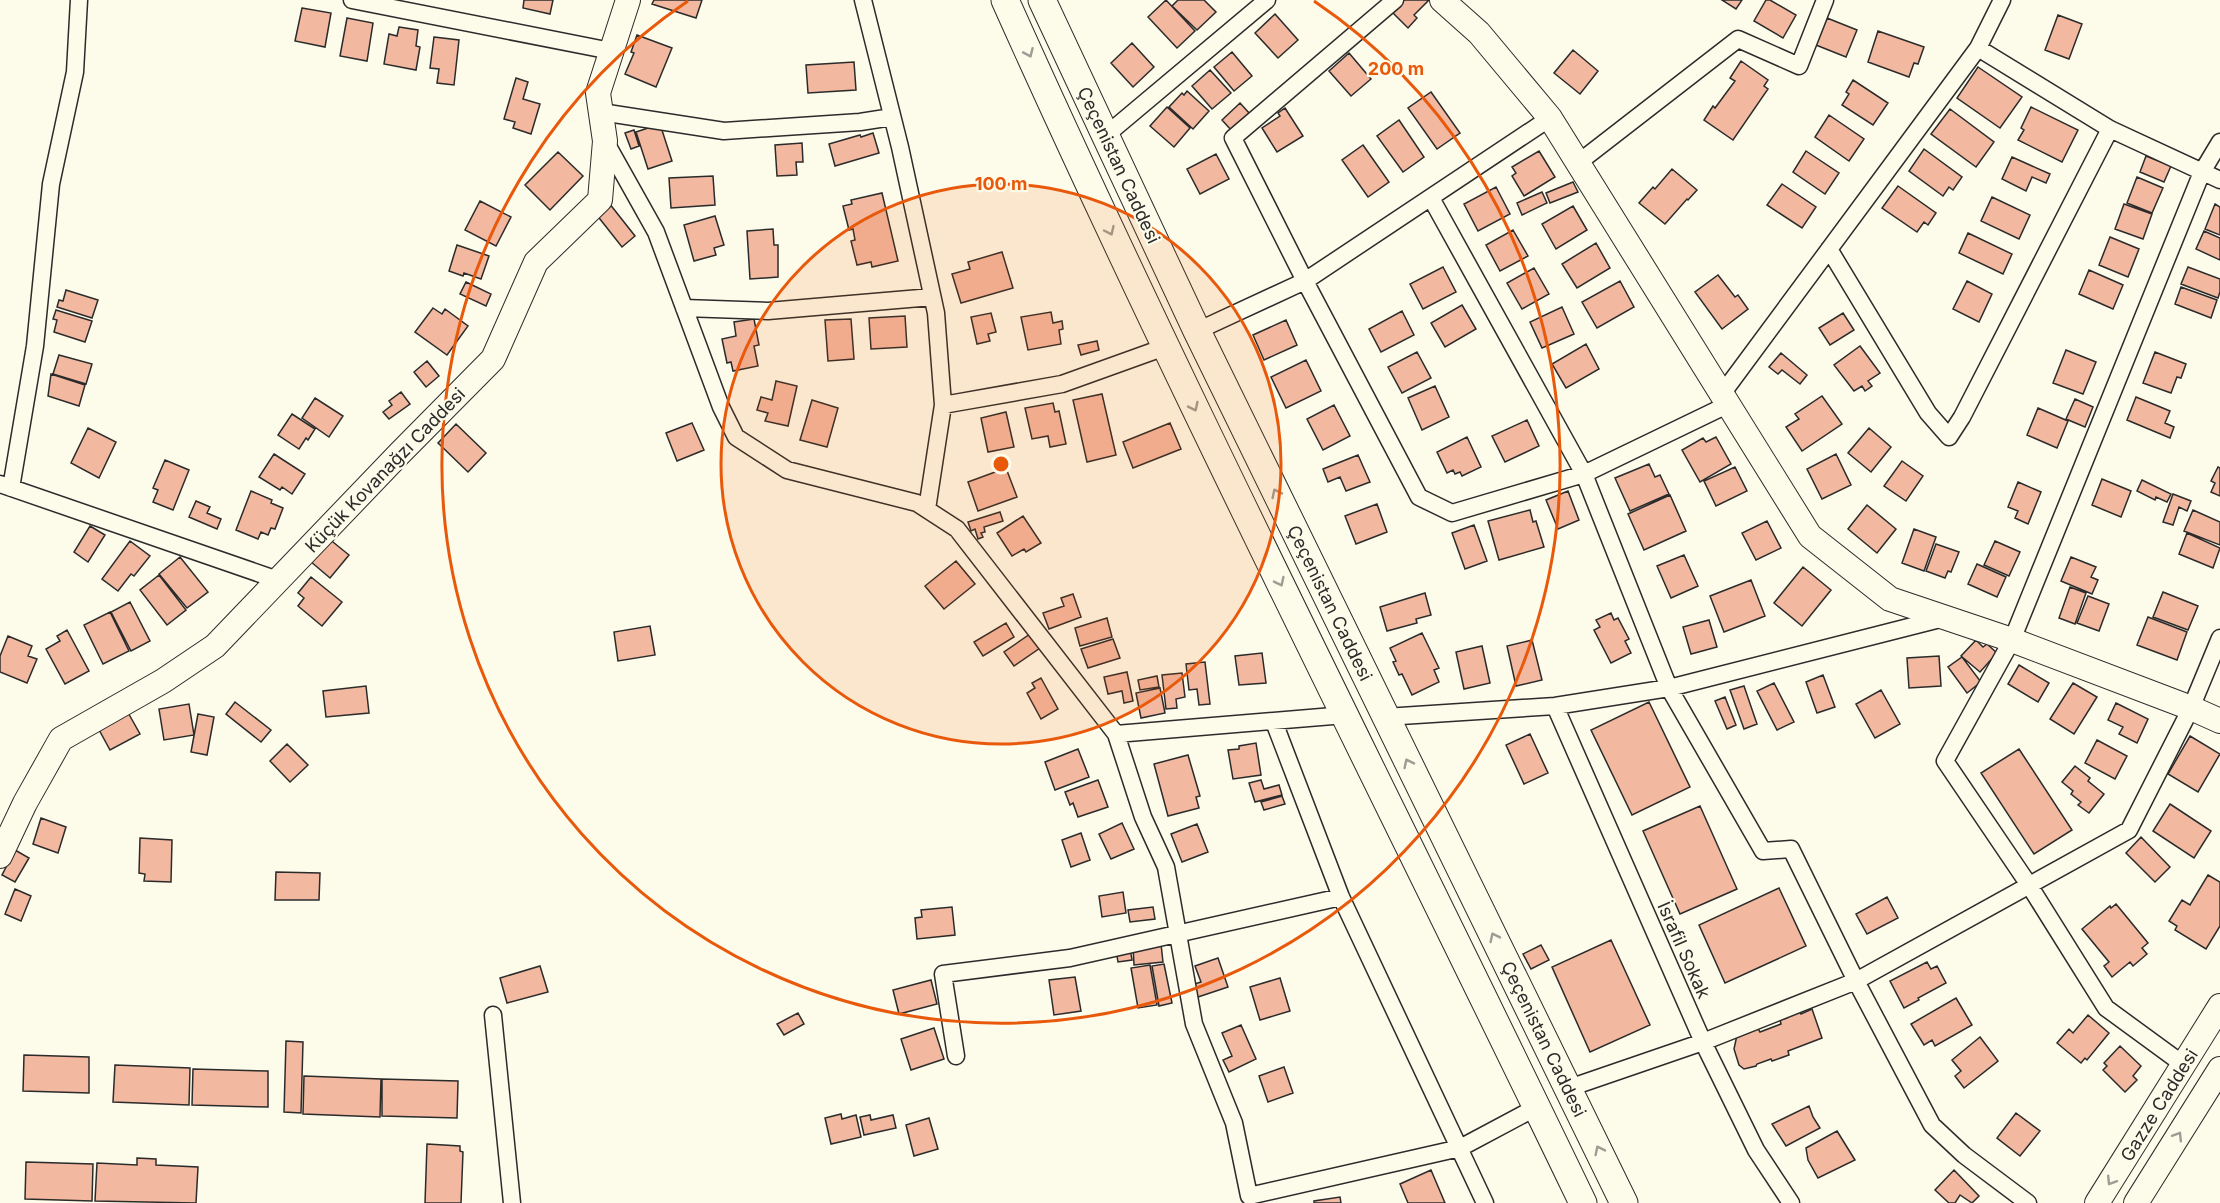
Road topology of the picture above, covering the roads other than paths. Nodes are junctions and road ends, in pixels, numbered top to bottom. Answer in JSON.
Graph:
{"nodes":[{"id":1,"x":79,"y":0,"type":"edge"},
{"id":2,"x":352,"y":0,"type":"edge"},
{"id":3,"x":628,"y":0,"type":"edge"},
{"id":4,"x":863,"y":0,"type":"edge"},
{"id":5,"x":1005,"y":0,"type":"edge"},
{"id":6,"x":1268,"y":0,"type":"edge"},
{"id":7,"x":1395,"y":0,"type":"edge"},
{"id":8,"x":1442,"y":0,"type":"edge"},
{"id":9,"x":1825,"y":0,"type":"edge"},
{"id":10,"x":2002,"y":0,"type":"edge"},
{"id":11,"x":1045,"y":2,"type":"edge"},
{"id":12,"x":398,"y":4,"type":"edge"},
{"id":13,"x":1978,"y":48,"type":"junction"},
{"id":14,"x":611,"y":51,"type":"junction"},
{"id":15,"x":601,"y":112,"type":"junction"},
{"id":16,"x":892,"y":117,"type":"junction"},
{"id":17,"x":1550,"y":118,"type":"junction"},
{"id":18,"x":2110,"y":129,"type":"junction"},
{"id":19,"x":1104,"y":136,"type":"junction"},
{"id":20,"x":605,"y":141,"type":"junction"},
{"id":21,"x":2220,"y":142,"type":"edge"},
{"id":22,"x":1578,"y":163,"type":"junction"},
{"id":23,"x":2202,"y":172,"type":"junction"},
{"id":24,"x":2220,"y":180,"type":"edge"},
{"id":25,"x":1431,"y":198,"type":"junction"},
{"id":26,"x":1829,"y":249,"type":"junction"},
{"id":27,"x":1305,"y":281,"type":"junction"},
{"id":28,"x":932,"y":297,"type":"junction"},
{"id":29,"x":684,"y":308,"type":"junction"},
{"id":30,"x":1197,"y":331,"type":"junction"},
{"id":31,"x":1165,"y":347,"type":"junction"},
{"id":32,"x":1726,"y":399,"type":"junction"},
{"id":33,"x":943,"y":405,"type":"junction"},
{"id":34,"x":1584,"y":474,"type":"junction"},
{"id":35,"x":6,"y":486,"type":"edge"},
{"id":36,"x":927,"y":509,"type":"junction"},
{"id":37,"x":278,"y":580,"type":"junction"},
{"id":38,"x":1945,"y":618,"type":"junction"},
{"id":39,"x":2220,"y":638,"type":"edge"},
{"id":40,"x":2012,"y":640,"type":"junction"},
{"id":41,"x":1669,"y":688,"type":"junction"},
{"id":42,"x":1555,"y":706,"type":"junction"},
{"id":43,"x":2191,"y":708,"type":"junction"},
{"id":44,"x":1345,"y":715,"type":"junction"},
{"id":45,"x":1385,"y":717,"type":"junction"},
{"id":46,"x":2220,"y":721,"type":"edge"},
{"id":47,"x":1274,"y":722,"type":"junction"},
{"id":48,"x":1116,"y":734,"type":"junction"},
{"id":49,"x":0,"y":856,"type":"edge"},
{"id":50,"x":2030,"y":885,"type":"junction"},
{"id":51,"x":1341,"y":897,"type":"junction"},
{"id":52,"x":1178,"y":933,"type":"junction"},
{"id":53,"x":1856,"y":981,"type":"junction"},
{"id":54,"x":2220,"y":1006,"type":"edge"},
{"id":55,"x":493,"y":1014,"type":"dead end"},
{"id":56,"x":1703,"y":1042,"type":"junction"},
{"id":57,"x":956,"y":1056,"type":"dead end"},
{"id":58,"x":2184,"y":1065,"type":"junction"},
{"id":59,"x":2220,"y":1069,"type":"edge"},
{"id":60,"x":1569,"y":1088,"type":"junction"},
{"id":61,"x":1537,"y":1107,"type":"junction"},
{"id":62,"x":1460,"y":1148,"type":"junction"},
{"id":63,"x":1248,"y":1201,"type":"edge"},
{"id":64,"x":512,"y":1203,"type":"edge"},
{"id":65,"x":1485,"y":1203,"type":"edge"},
{"id":66,"x":1583,"y":1203,"type":"edge"},
{"id":67,"x":1624,"y":1203,"type":"edge"},
{"id":68,"x":1791,"y":1203,"type":"edge"},
{"id":69,"x":2028,"y":1203,"type":"edge"},
{"id":70,"x":2097,"y":1203,"type":"edge"},
{"id":71,"x":2136,"y":1203,"type":"edge"}],
"edges":[{"from":1,"to":35,"type":"street"},
{"from":2,"to":12,"type":"street"},
{"from":3,"to":14,"type":"street","name":"Küçük Kovanağzı Caddesi"},
{"from":4,"to":16,"type":"street"},
{"from":5,"to":31,"type":"main road","name":"Çeçenistan Caddesi","one_way":true},
{"from":6,"to":19,"type":"street"},
{"from":7,"to":27,"type":"street"},
{"from":8,"to":17,"type":"street"},
{"from":9,"to":22,"type":"street"},
{"from":10,"to":13,"type":"street"},
{"from":11,"to":19,"type":"main road","name":"Çeçenistan Caddesi"},
{"from":12,"to":14,"type":"street"},
{"from":13,"to":18,"type":"street"},
{"from":13,"to":26,"type":"street"},
{"from":14,"to":15,"type":"street","name":"Küçük Kovanağzı Caddesi"},
{"from":15,"to":16,"type":"street"},
{"from":15,"to":20,"type":"street","name":"Küçük Kovanağzı Caddesi"},
{"from":16,"to":28,"type":"street"},
{"from":17,"to":22,"type":"street"},
{"from":17,"to":25,"type":"street"},
{"from":18,"to":23,"type":"street"},
{"from":18,"to":26,"type":"street"},
{"from":19,"to":30,"type":"main road","name":"Çeçenistan Caddesi"},
{"from":20,"to":29,"type":"street"},
{"from":20,"to":37,"type":"street","name":"Küçük Kovanağzı Caddesi"},
{"from":21,"to":23,"type":"street"},
{"from":22,"to":32,"type":"street"},
{"from":23,"to":24,"type":"street"},
{"from":23,"to":40,"type":"street"},
{"from":25,"to":27,"type":"street"},
{"from":25,"to":34,"type":"street"},
{"from":26,"to":32,"type":"street"},
{"from":27,"to":30,"type":"street"},
{"from":27,"to":34,"type":"street"},
{"from":28,"to":29,"type":"street"},
{"from":28,"to":33,"type":"street"},
{"from":29,"to":36,"type":"street"},
{"from":45,"to":30,"type":"main road","name":"Çeçenistan Caddesi","one_way":true},
{"from":31,"to":33,"type":"street"},
{"from":31,"to":44,"type":"main road","name":"Çeçenistan Caddesi","one_way":true},
{"from":32,"to":34,"type":"street"},
{"from":32,"to":38,"type":"street"},
{"from":33,"to":36,"type":"street"},
{"from":34,"to":41,"type":"street"},
{"from":35,"to":37,"type":"street"},
{"from":36,"to":48,"type":"street"},
{"from":37,"to":49,"type":"street","name":"Küçük Kovanağzı Caddesi"},
{"from":38,"to":40,"type":"street"},
{"from":38,"to":41,"type":"street"},
{"from":39,"to":43,"type":"street"},
{"from":40,"to":43,"type":"street"},
{"from":40,"to":50,"type":"street"},
{"from":41,"to":42,"type":"street"},
{"from":41,"to":53,"type":"street"},
{"from":42,"to":45,"type":"street"},
{"from":42,"to":56,"type":"street","name":"İsrafil Sokak"},
{"from":43,"to":46,"type":"street"},
{"from":43,"to":50,"type":"street"},
{"from":44,"to":47,"type":"street"},
{"from":44,"to":61,"type":"main road","name":"Çeçenistan Caddesi"},
{"from":60,"to":45,"type":"main road","name":"Çeçenistan Caddesi","one_way":true},
{"from":47,"to":48,"type":"street"},
{"from":47,"to":51,"type":"street"},
{"from":48,"to":52,"type":"street"},
{"from":50,"to":53,"type":"street"},
{"from":50,"to":58,"type":"street"},
{"from":51,"to":52,"type":"street"},
{"from":51,"to":62,"type":"street"},
{"from":52,"to":57,"type":"street"},
{"from":52,"to":63,"type":"street"},
{"from":53,"to":56,"type":"street"},
{"from":53,"to":69,"type":"street"},
{"from":54,"to":58,"type":"street","name":"Gazze Caddesi"},
{"from":55,"to":64,"type":"street"},
{"from":56,"to":60,"type":"street"},
{"from":56,"to":68,"type":"street","name":"İsrafil Sokak"},
{"from":58,"to":70,"type":"street","name":"Gazze Caddesi","one_way":true},
{"from":71,"to":59,"type":"street","name":"Gazze Caddesi","one_way":true},
{"from":67,"to":60,"type":"main road","name":"Çeçenistan Caddesi","one_way":true},
{"from":61,"to":62,"type":"street"},
{"from":61,"to":66,"type":"main road","name":"Çeçenistan Caddesi"},
{"from":62,"to":63,"type":"street"},
{"from":62,"to":65,"type":"street"}]}
